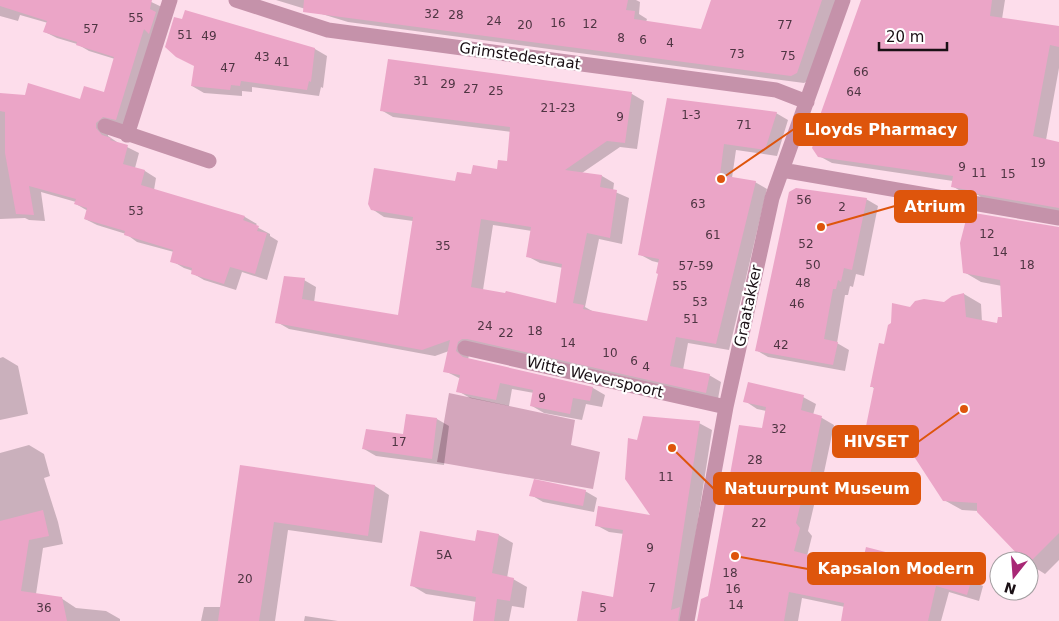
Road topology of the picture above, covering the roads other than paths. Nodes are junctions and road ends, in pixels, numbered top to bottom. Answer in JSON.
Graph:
{"nodes":[{"id":1,"x":170,"y":0,"type":"edge"},
{"id":2,"x":236,"y":0,"type":"edge"},
{"id":3,"x":843,"y":0,"type":"edge"},
{"id":4,"x":807,"y":102,"type":"junction"},
{"id":5,"x":104,"y":126,"type":"dead end"},
{"id":6,"x":128,"y":136,"type":"junction"},
{"id":7,"x":209,"y":162,"type":"dead end"},
{"id":8,"x":782,"y":170,"type":"junction"},
{"id":9,"x":1059,"y":218,"type":"edge"},
{"id":10,"x":465,"y":348,"type":"dead end"},
{"id":11,"x":726,"y":407,"type":"junction"},
{"id":12,"x":687,"y":621,"type":"edge"}],
"edges":[{"from":1,"to":6,"type":"street"},
{"from":2,"to":4,"type":"street","name":"Grimstedestraat"},
{"from":3,"to":4,"type":"street","name":"Graatakker"},
{"from":4,"to":8,"type":"street","name":"Graatakker"},
{"from":5,"to":6,"type":"street"},
{"from":6,"to":7,"type":"street"},
{"from":8,"to":9,"type":"street"},
{"from":8,"to":11,"type":"street","name":"Graatakker"},
{"from":10,"to":11,"type":"street","name":"Witte Weverspoort"},
{"from":11,"to":12,"type":"street","name":"Graatakker"}]}
